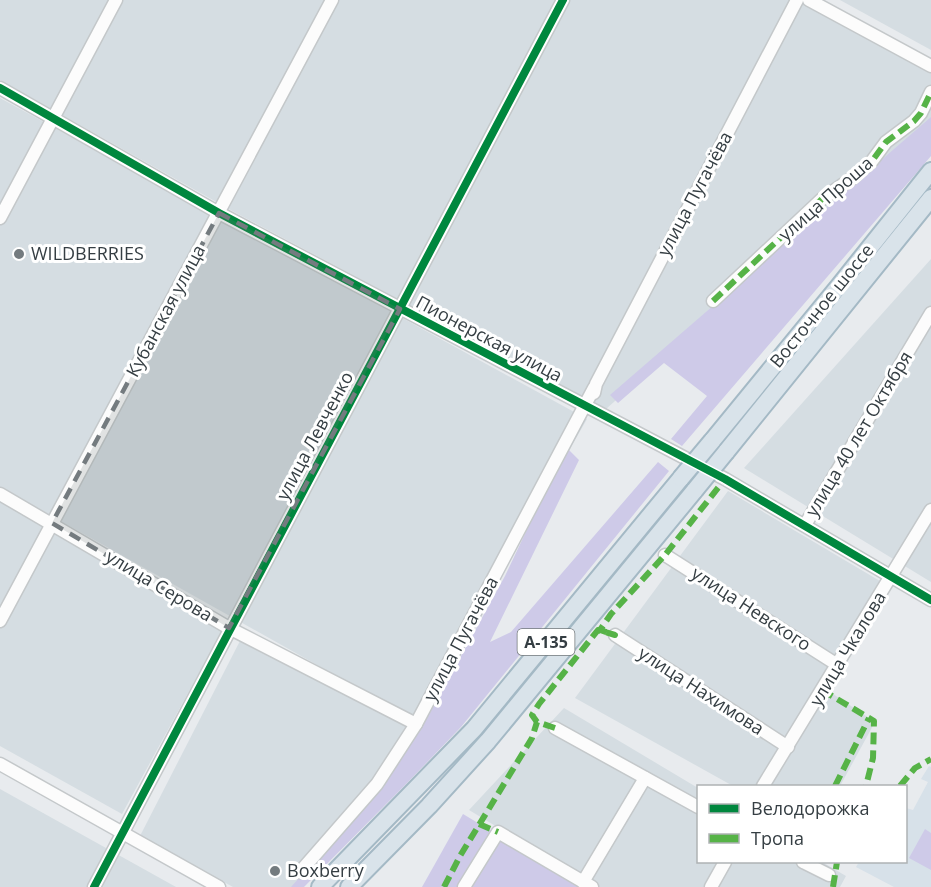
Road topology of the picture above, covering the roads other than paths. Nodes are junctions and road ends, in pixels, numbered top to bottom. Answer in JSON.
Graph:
{"nodes":[{"id":1,"x":116,"y":0,"type":"edge"},
{"id":2,"x":332,"y":0,"type":"edge"},
{"id":3,"x":563,"y":0,"type":"edge"},
{"id":4,"x":797,"y":0,"type":"edge"},
{"id":5,"x":809,"y":0,"type":"edge"},
{"id":6,"x":931,"y":66,"type":"edge"},
{"id":7,"x":0,"y":88,"type":"edge"},
{"id":8,"x":931,"y":92,"type":"edge"},
{"id":9,"x":53,"y":119,"type":"junction"},
{"id":10,"x":931,"y":171,"type":"edge"},
{"id":11,"x":931,"y":198,"type":"edge"},
{"id":12,"x":219,"y":213,"type":"junction"},
{"id":13,"x":0,"y":218,"type":"edge"},
{"id":14,"x":713,"y":301,"type":"dead end"},
{"id":15,"x":400,"y":309,"type":"junction"},
{"id":16,"x":931,"y":312,"type":"edge"},
{"id":17,"x":594,"y":388,"type":"junction"},
{"id":18,"x":585,"y":406,"type":"junction"},
{"id":19,"x":606,"y":415,"type":"junction"},
{"id":20,"x":0,"y":494,"type":"edge"},
{"id":21,"x":931,"y":510,"type":"edge"},
{"id":22,"x":52,"y":523,"type":"junction"},
{"id":23,"x":805,"y":525,"type":"junction"},
{"id":24,"x":665,"y":555,"type":"dead end"},
{"id":25,"x":892,"y":576,"type":"junction"},
{"id":26,"x":931,"y":600,"type":"edge"},
{"id":27,"x":0,"y":621,"type":"edge"},
{"id":28,"x":229,"y":628,"type":"junction"},
{"id":29,"x":615,"y":635,"type":"dead end"},
{"id":30,"x":836,"y":664,"type":"junction"},
{"id":31,"x":416,"y":724,"type":"junction"},
{"id":32,"x":555,"y":728,"type":"dead end"},
{"id":33,"x":474,"y":729,"type":"junction"},
{"id":34,"x":488,"y":741,"type":"junction"},
{"id":35,"x":788,"y":747,"type":"junction"},
{"id":36,"x":0,"y":764,"type":"edge"},
{"id":37,"x":645,"y":778,"type":"junction"},
{"id":38,"x":764,"y":785,"type":"edge"},
{"id":39,"x":697,"y":806,"type":"edge"},
{"id":40,"x":124,"y":832,"type":"junction"},
{"id":41,"x":724,"y":863,"type":"edge"},
{"id":42,"x":807,"y":863,"type":"edge"},
{"id":43,"x":341,"y":866,"type":"junction"},
{"id":44,"x":371,"y":867,"type":"junction"},
{"id":45,"x":300,"y":872,"type":"dead end"},
{"id":46,"x":829,"y":875,"type":"dead end"},
{"id":47,"x":587,"y":884,"type":"edge"},
{"id":48,"x":94,"y":887,"type":"edge"},
{"id":49,"x":219,"y":887,"type":"edge"},
{"id":50,"x":313,"y":887,"type":"edge"},
{"id":51,"x":320,"y":887,"type":"edge"},
{"id":52,"x":350,"y":887,"type":"edge"},
{"id":53,"x":359,"y":887,"type":"edge"},
{"id":54,"x":464,"y":887,"type":"edge"},
{"id":55,"x":711,"y":887,"type":"edge"}],
"edges":[{"from":1,"to":9,"type":"street"},
{"from":2,"to":12,"type":"street","name":"Кубанская улица"},
{"from":3,"to":15,"type":"street","name":"улица Левченко"},
{"from":4,"to":17,"type":"street","name":"улица Пугачёва"},
{"from":5,"to":6,"type":"street"},
{"from":7,"to":9,"type":"street","name":"Пионерская улица"},
{"from":8,"to":14,"type":"street","name":"улица Проша"},
{"from":9,"to":12,"type":"street","name":"Пионерская улица"},
{"from":9,"to":13,"type":"street"},
{"from":10,"to":33,"type":"highway","name":"Восточное шоссе","number":"А-135","bridge":true},
{"from":11,"to":34,"type":"highway","name":"Восточное шоссе","number":"А-135","bridge":true},
{"from":12,"to":15,"type":"street","name":"Пионерская улица"},
{"from":12,"to":22,"type":"street","name":"Кубанская улица"},
{"from":15,"to":18,"type":"street","name":"Пионерская улица"},
{"from":15,"to":28,"type":"street","name":"улица Левченко"},
{"from":16,"to":23,"type":"street","name":"улица 40 лет Октября"},
{"from":17,"to":18,"type":"street","name":"улица Пугачёва"},
{"from":17,"to":19,"type":"street"},
{"from":18,"to":19,"type":"street","name":"Пионерская улица"},
{"from":18,"to":31,"type":"street","name":"улица Пугачёва"},
{"from":19,"to":23,"type":"street","name":"Пионерская улица"},
{"from":20,"to":22,"type":"street","name":"улица Серова"},
{"from":21,"to":25,"type":"street","name":"улица Чкалова"},
{"from":22,"to":27,"type":"street","name":"Кубанская улица"},
{"from":22,"to":28,"type":"street","name":"улица Серова"},
{"from":23,"to":25,"type":"street","name":"Пионерская улица"},
{"from":24,"to":30,"type":"street","name":"улица Невского"},
{"from":25,"to":26,"type":"street","name":"Пионерская улица"},
{"from":25,"to":30,"type":"street","name":"улица Чкалова"},
{"from":28,"to":31,"type":"street","name":"улица Серова"},
{"from":28,"to":40,"type":"street","name":"улица Левченко"},
{"from":29,"to":35,"type":"street","name":"улица Нахимова"},
{"from":30,"to":35,"type":"street","name":"улица Чкалова"},
{"from":31,"to":45,"type":"street","name":"улица Пугачёва"},
{"from":32,"to":37,"type":"street"},
{"from":33,"to":34,"type":"highway"},
{"from":33,"to":43,"type":"highway","number":"А-135"},
{"from":34,"to":44,"type":"highway","number":"А-135"},
{"from":35,"to":38,"type":"street","name":"улица Чкалова"},
{"from":36,"to":40,"type":"street"},
{"from":37,"to":39,"type":"street"},
{"from":37,"to":47,"type":"street"},
{"from":40,"to":48,"type":"street","name":"улица Левченко"},
{"from":40,"to":49,"type":"street"},
{"from":41,"to":55,"type":"street"},
{"from":42,"to":46,"type":"street"},
{"from":43,"to":50,"type":"highway"},
{"from":43,"to":51,"type":"highway","number":"А-135"},
{"from":44,"to":52,"type":"highway","number":"А-135"},
{"from":44,"to":53,"type":"highway"},
{"from":47,"to":54,"type":"street"}]}
